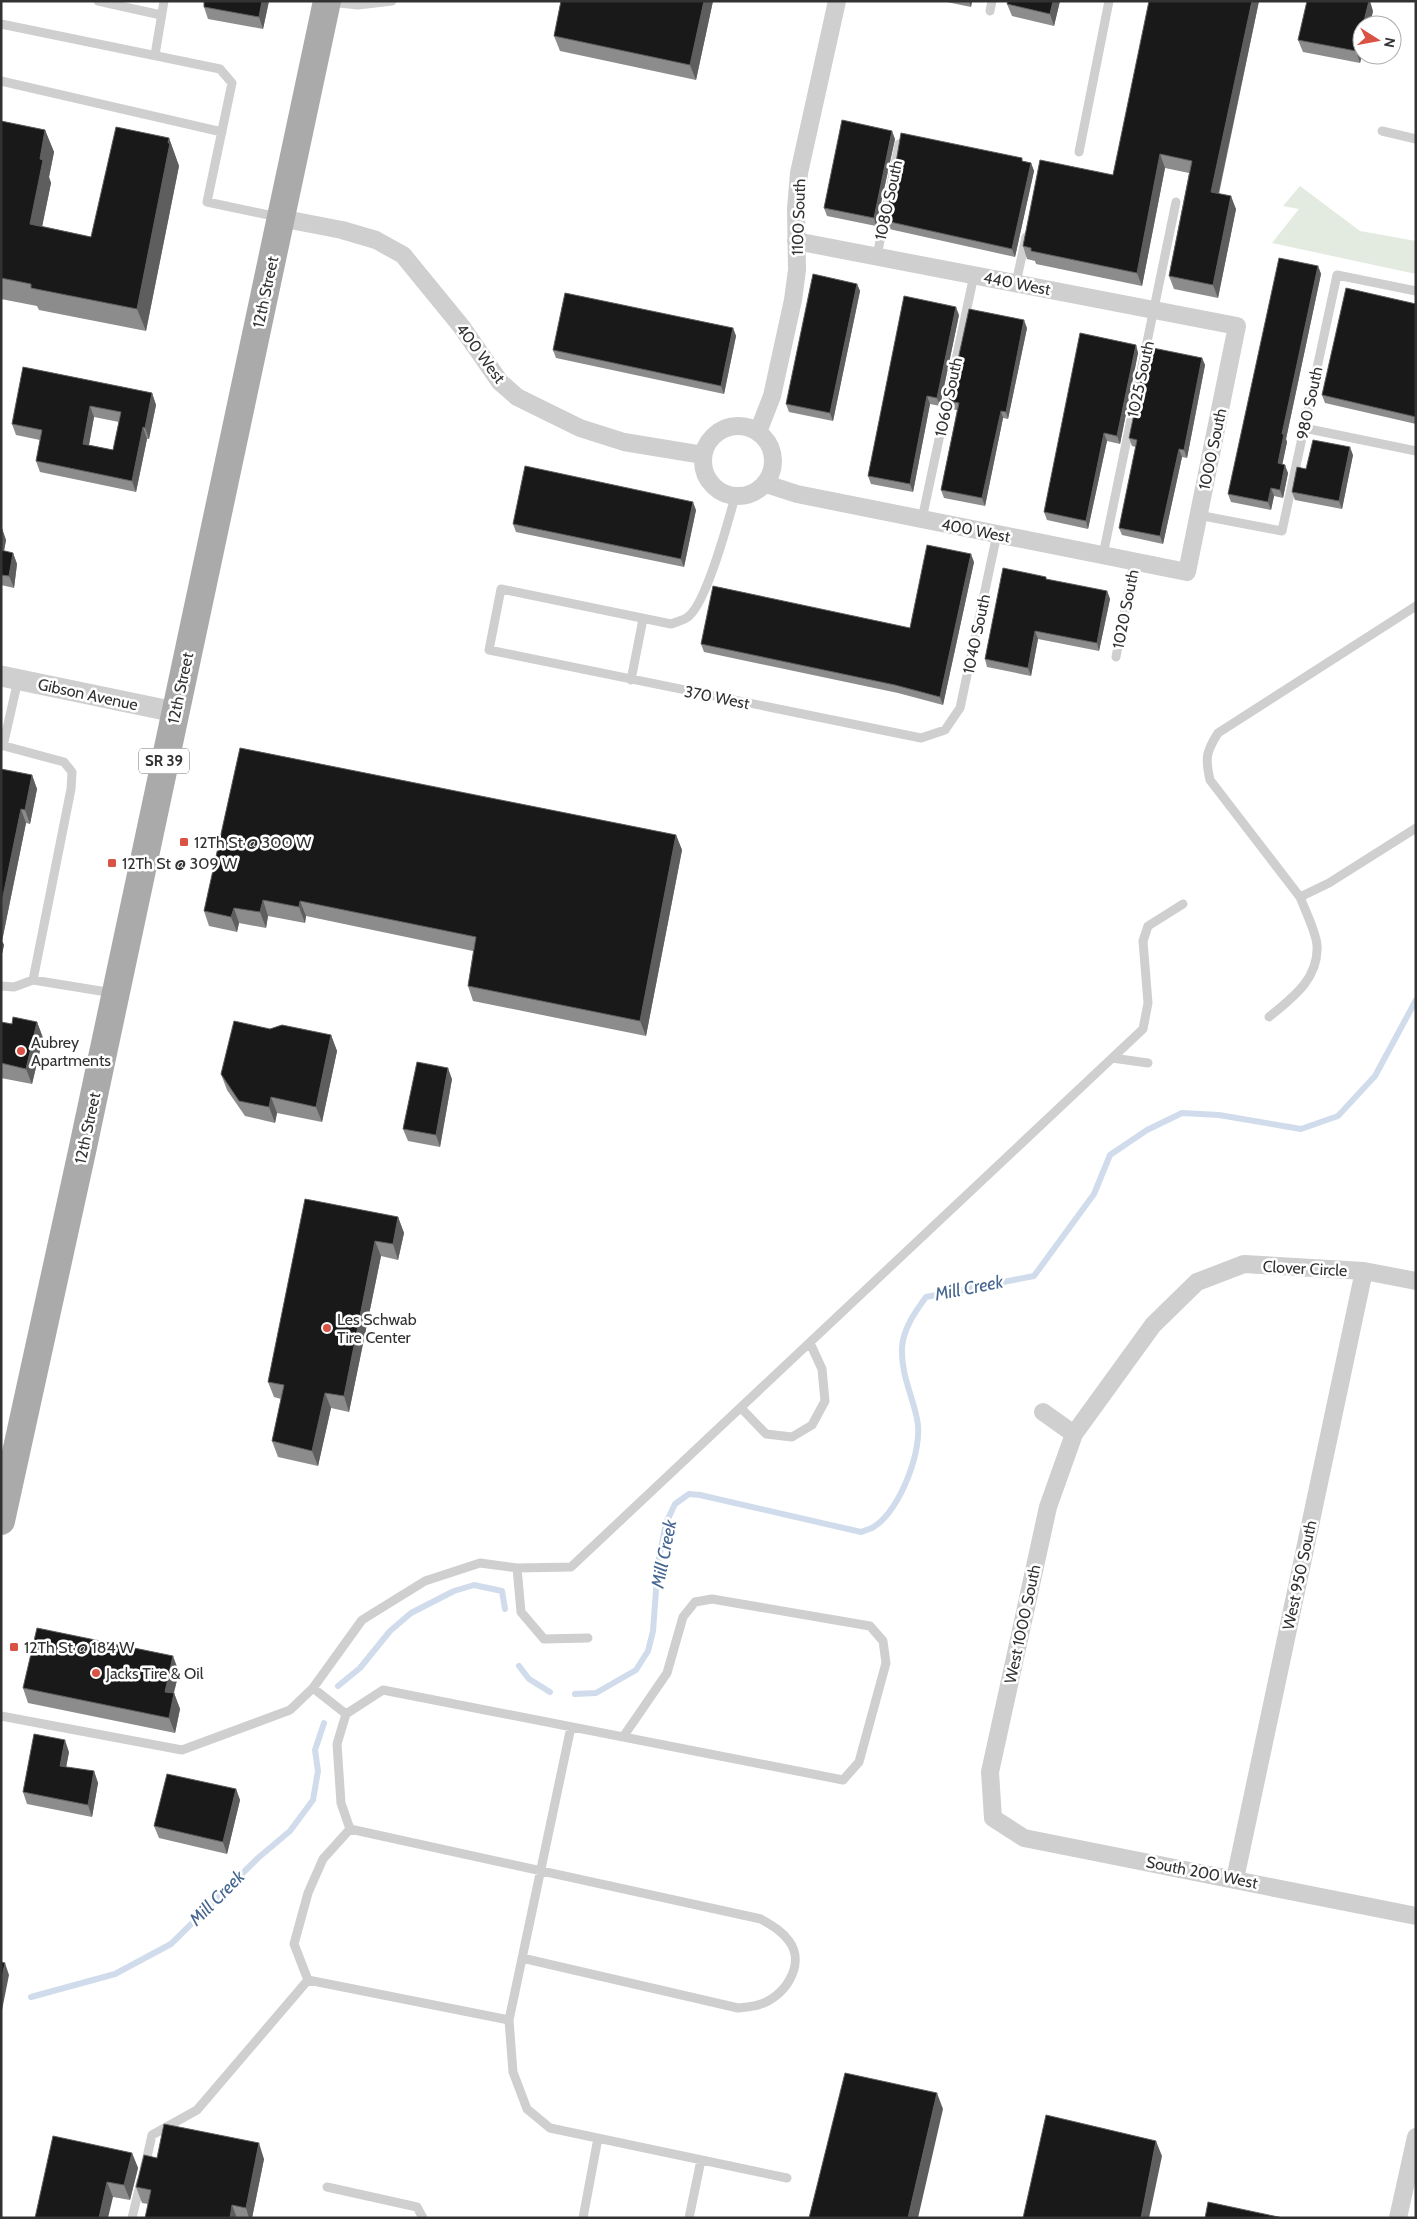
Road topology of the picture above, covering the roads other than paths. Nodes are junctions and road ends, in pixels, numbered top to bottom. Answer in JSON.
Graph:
{"nodes":[{"id":1,"x":98,"y":1,"type":"edge"},
{"id":2,"x":164,"y":1,"type":"edge"},
{"id":3,"x":327,"y":1,"type":"edge"},
{"id":4,"x":392,"y":1,"type":"edge"},
{"id":5,"x":837,"y":1,"type":"edge"},
{"id":6,"x":992,"y":1,"type":"edge"},
{"id":7,"x":1108,"y":1,"type":"edge"},
{"id":8,"x":990,"y":11,"type":"dead end"},
{"id":9,"x":162,"y":15,"type":"junction"},
{"id":10,"x":1,"y":24,"type":"edge"},
{"id":11,"x":155,"y":55,"type":"junction"},
{"id":12,"x":1,"y":81,"type":"edge"},
{"id":13,"x":1382,"y":131,"type":"dead end"},
{"id":14,"x":222,"y":132,"type":"junction"},
{"id":15,"x":1416,"y":139,"type":"edge"},
{"id":16,"x":899,"y":144,"type":"edge"},
{"id":17,"x":1079,"y":152,"type":"dead end"},
{"id":18,"x":1176,"y":202,"type":"dead end"},
{"id":19,"x":280,"y":218,"type":"junction"},
{"id":20,"x":1028,"y":229,"type":"edge"},
{"id":21,"x":796,"y":240,"type":"junction"},
{"id":22,"x":876,"y":256,"type":"junction"},
{"id":23,"x":974,"y":275,"type":"junction"},
{"id":24,"x":1016,"y":283,"type":"junction"},
{"id":25,"x":1416,"y":291,"type":"edge"},
{"id":26,"x":1154,"y":310,"type":"junction"},
{"id":27,"x":1237,"y":326,"type":"joint"},
{"id":28,"x":1304,"y":428,"type":"junction"},
{"id":29,"x":758,"y":432,"type":"junction"},
{"id":30,"x":1416,"y":451,"type":"edge"},
{"id":31,"x":703,"y":455,"type":"junction"},
{"id":32,"x":766,"y":484,"type":"junction"},
{"id":33,"x":735,"y":497,"type":"junction"},
{"id":34,"x":1198,"y":514,"type":"junction"},
{"id":35,"x":922,"y":519,"type":"junction"},
{"id":36,"x":997,"y":534,"type":"junction"},
{"id":37,"x":1104,"y":556,"type":"junction"},
{"id":38,"x":1134,"y":562,"type":"junction"},
{"id":39,"x":1187,"y":572,"type":"joint"},
{"id":40,"x":1416,"y":606,"type":"edge"},
{"id":41,"x":643,"y":619,"type":"junction"},
{"id":42,"x":1116,"y":657,"type":"dead end"},
{"id":43,"x":10,"y":678,"type":"edge"},
{"id":44,"x":631,"y":680,"type":"junction"},
{"id":45,"x":175,"y":712,"type":"junction"},
{"id":46,"x":945,"y":730,"type":"joint"},
{"id":47,"x":2,"y":745,"type":"edge"},
{"id":48,"x":1416,"y":828,"type":"edge"},
{"id":49,"x":1300,"y":897,"type":"junction"},
{"id":50,"x":1183,"y":904,"type":"dead end"},
{"id":51,"x":33,"y":980,"type":"junction"},
{"id":52,"x":1,"y":986,"type":"edge"},
{"id":53,"x":116,"y":993,"type":"junction"},
{"id":54,"x":1269,"y":1017,"type":"dead end"},
{"id":55,"x":1112,"y":1058,"type":"junction"},
{"id":56,"x":1148,"y":1063,"type":"dead end"},
{"id":57,"x":1364,"y":1271,"type":"junction"},
{"id":58,"x":1416,"y":1281,"type":"edge"},
{"id":59,"x":1197,"y":1282,"type":"joint"},
{"id":60,"x":810,"y":1343,"type":"junction"},
{"id":61,"x":741,"y":1408,"type":"junction"},
{"id":62,"x":1043,"y":1412,"type":"dead end"},
{"id":63,"x":1074,"y":1434,"type":"junction"},
{"id":64,"x":1,"y":1521,"type":"edge"},
{"id":65,"x":517,"y":1568,"type":"junction"},
{"id":66,"x":588,"y":1638,"type":"dead end"},
{"id":67,"x":313,"y":1688,"type":"junction"},
{"id":68,"x":346,"y":1714,"type":"junction"},
{"id":69,"x":1,"y":1716,"type":"edge"},
{"id":70,"x":570,"y":1727,"type":"junction"},
{"id":71,"x":623,"y":1737,"type":"junction"},
{"id":72,"x":993,"y":1818,"type":"joint"},
{"id":73,"x":350,"y":1830,"type":"junction"},
{"id":74,"x":540,"y":1871,"type":"junction"},
{"id":75,"x":1235,"y":1879,"type":"junction"},
{"id":76,"x":1416,"y":1916,"type":"edge"},
{"id":77,"x":522,"y":1958,"type":"junction"},
{"id":78,"x":308,"y":1980,"type":"junction"},
{"id":79,"x":509,"y":2020,"type":"junction"},
{"id":80,"x":1416,"y":2136,"type":"edge"},
{"id":81,"x":598,"y":2138,"type":"junction"},
{"id":82,"x":701,"y":2160,"type":"junction"},
{"id":83,"x":787,"y":2178,"type":"dead end"},
{"id":84,"x":327,"y":2187,"type":"dead end"},
{"id":85,"x":132,"y":2218,"type":"edge"},
{"id":86,"x":423,"y":2218,"type":"edge"},
{"id":87,"x":583,"y":2218,"type":"edge"},
{"id":88,"x":689,"y":2218,"type":"edge"},
{"id":89,"x":1398,"y":2218,"type":"edge"}],
"edges":[{"from":1,"to":9,"type":"lane"},
{"from":2,"to":9,"type":"lane"},
{"from":3,"to":4,"type":"lane"},
{"from":3,"to":19,"type":"main road","name":"12th Street","number":"SR 39"},
{"from":5,"to":21,"type":"street","name":"1100 South"},
{"from":6,"to":8,"type":"lane"},
{"from":7,"to":17,"type":"lane"},
{"from":9,"to":11,"type":"lane"},
{"from":10,"to":11,"type":"lane"},
{"from":11,"to":14,"type":"lane"},
{"from":12,"to":14,"type":"lane"},
{"from":13,"to":15,"type":"lane"},
{"from":14,"to":19,"type":"lane"},
{"from":16,"to":22,"type":"lane","name":"1080 South"},
{"from":18,"to":26,"type":"lane","name":"1025 South"},
{"from":19,"to":31,"type":"street","name":"400 West"},
{"from":19,"to":45,"type":"main road","name":"12th Street","number":"SR 39"},
{"from":20,"to":24,"type":"lane"},
{"from":21,"to":22,"type":"street","name":"440 West"},
{"from":21,"to":29,"type":"street","name":"1100 South"},
{"from":22,"to":23,"type":"street","name":"440 West"},
{"from":23,"to":24,"type":"street","name":"440 West"},
{"from":23,"to":35,"type":"lane","name":"1060 South"},
{"from":24,"to":26,"type":"street","name":"440 West"},
{"from":25,"to":28,"type":"lane","name":"980 South"},
{"from":26,"to":27,"type":"street","name":"440 West"},
{"from":26,"to":37,"type":"lane","name":"1025 South"},
{"from":27,"to":34,"type":"street","name":"1000 South"},
{"from":28,"to":30,"type":"lane"},
{"from":28,"to":34,"type":"lane","name":"980 South"},
{"from":29,"to":31,"type":"street"},
{"from":29,"to":32,"type":"street"},
{"from":31,"to":33,"type":"street"},
{"from":32,"to":33,"type":"street"},
{"from":32,"to":35,"type":"street","name":"400 West"},
{"from":33,"to":41,"type":"lane"},
{"from":34,"to":39,"type":"street","name":"1000 South"},
{"from":35,"to":36,"type":"street","name":"400 West"},
{"from":36,"to":37,"type":"street","name":"400 West"},
{"from":36,"to":46,"type":"lane","name":"1040 South"},
{"from":37,"to":38,"type":"street","name":"400 West"},
{"from":38,"to":39,"type":"street","name":"400 West"},
{"from":38,"to":42,"type":"lane","name":"1020 South"},
{"from":40,"to":49,"type":"lane"},
{"from":41,"to":44,"type":"lane"},
{"from":41,"to":44,"type":"lane","name":"370 West"},
{"from":43,"to":45,"type":"street","name":"Gibson Avenue"},
{"from":43,"to":47,"type":"lane"},
{"from":44,"to":46,"type":"lane","name":"370 West"},
{"from":45,"to":53,"type":"main road","name":"12th Street","number":"SR 39"},
{"from":47,"to":51,"type":"lane"},
{"from":48,"to":49,"type":"lane"},
{"from":49,"to":54,"type":"lane"},
{"from":50,"to":55,"type":"lane"},
{"from":51,"to":52,"type":"lane"},
{"from":51,"to":53,"type":"lane"},
{"from":53,"to":64,"type":"main road","name":"12th Street","number":"SR 39"},
{"from":55,"to":56,"type":"lane"},
{"from":55,"to":60,"type":"lane"},
{"from":57,"to":58,"type":"street","name":"Clover Circle"},
{"from":57,"to":59,"type":"street","name":"Clover Circle"},
{"from":57,"to":75,"type":"street","name":"West 950 South"},
{"from":59,"to":63,"type":"street","name":"West 1000 South"},
{"from":60,"to":61,"type":"lane"},
{"from":60,"to":61,"type":"lane"},
{"from":61,"to":65,"type":"lane"},
{"from":62,"to":63,"type":"street"},
{"from":63,"to":72,"type":"street","name":"West 1000 South"},
{"from":65,"to":66,"type":"lane"},
{"from":65,"to":67,"type":"lane"},
{"from":67,"to":68,"type":"lane"},
{"from":67,"to":69,"type":"lane"},
{"from":68,"to":70,"type":"lane"},
{"from":68,"to":73,"type":"lane"},
{"from":70,"to":71,"type":"lane"},
{"from":70,"to":74,"type":"lane"},
{"from":71,"to":71,"type":"lane"},
{"from":72,"to":75,"type":"street","name":"South 200 West"},
{"from":73,"to":74,"type":"lane"},
{"from":73,"to":78,"type":"lane"},
{"from":74,"to":77,"type":"lane"},
{"from":74,"to":77,"type":"lane"},
{"from":75,"to":76,"type":"street","name":"South 200 West"},
{"from":77,"to":79,"type":"lane"},
{"from":78,"to":79,"type":"lane"},
{"from":78,"to":85,"type":"lane"},
{"from":79,"to":81,"type":"lane"},
{"from":80,"to":89,"type":"street"},
{"from":81,"to":82,"type":"lane"},
{"from":81,"to":87,"type":"lane"},
{"from":82,"to":83,"type":"lane"},
{"from":82,"to":88,"type":"lane"},
{"from":84,"to":86,"type":"lane"}]}
